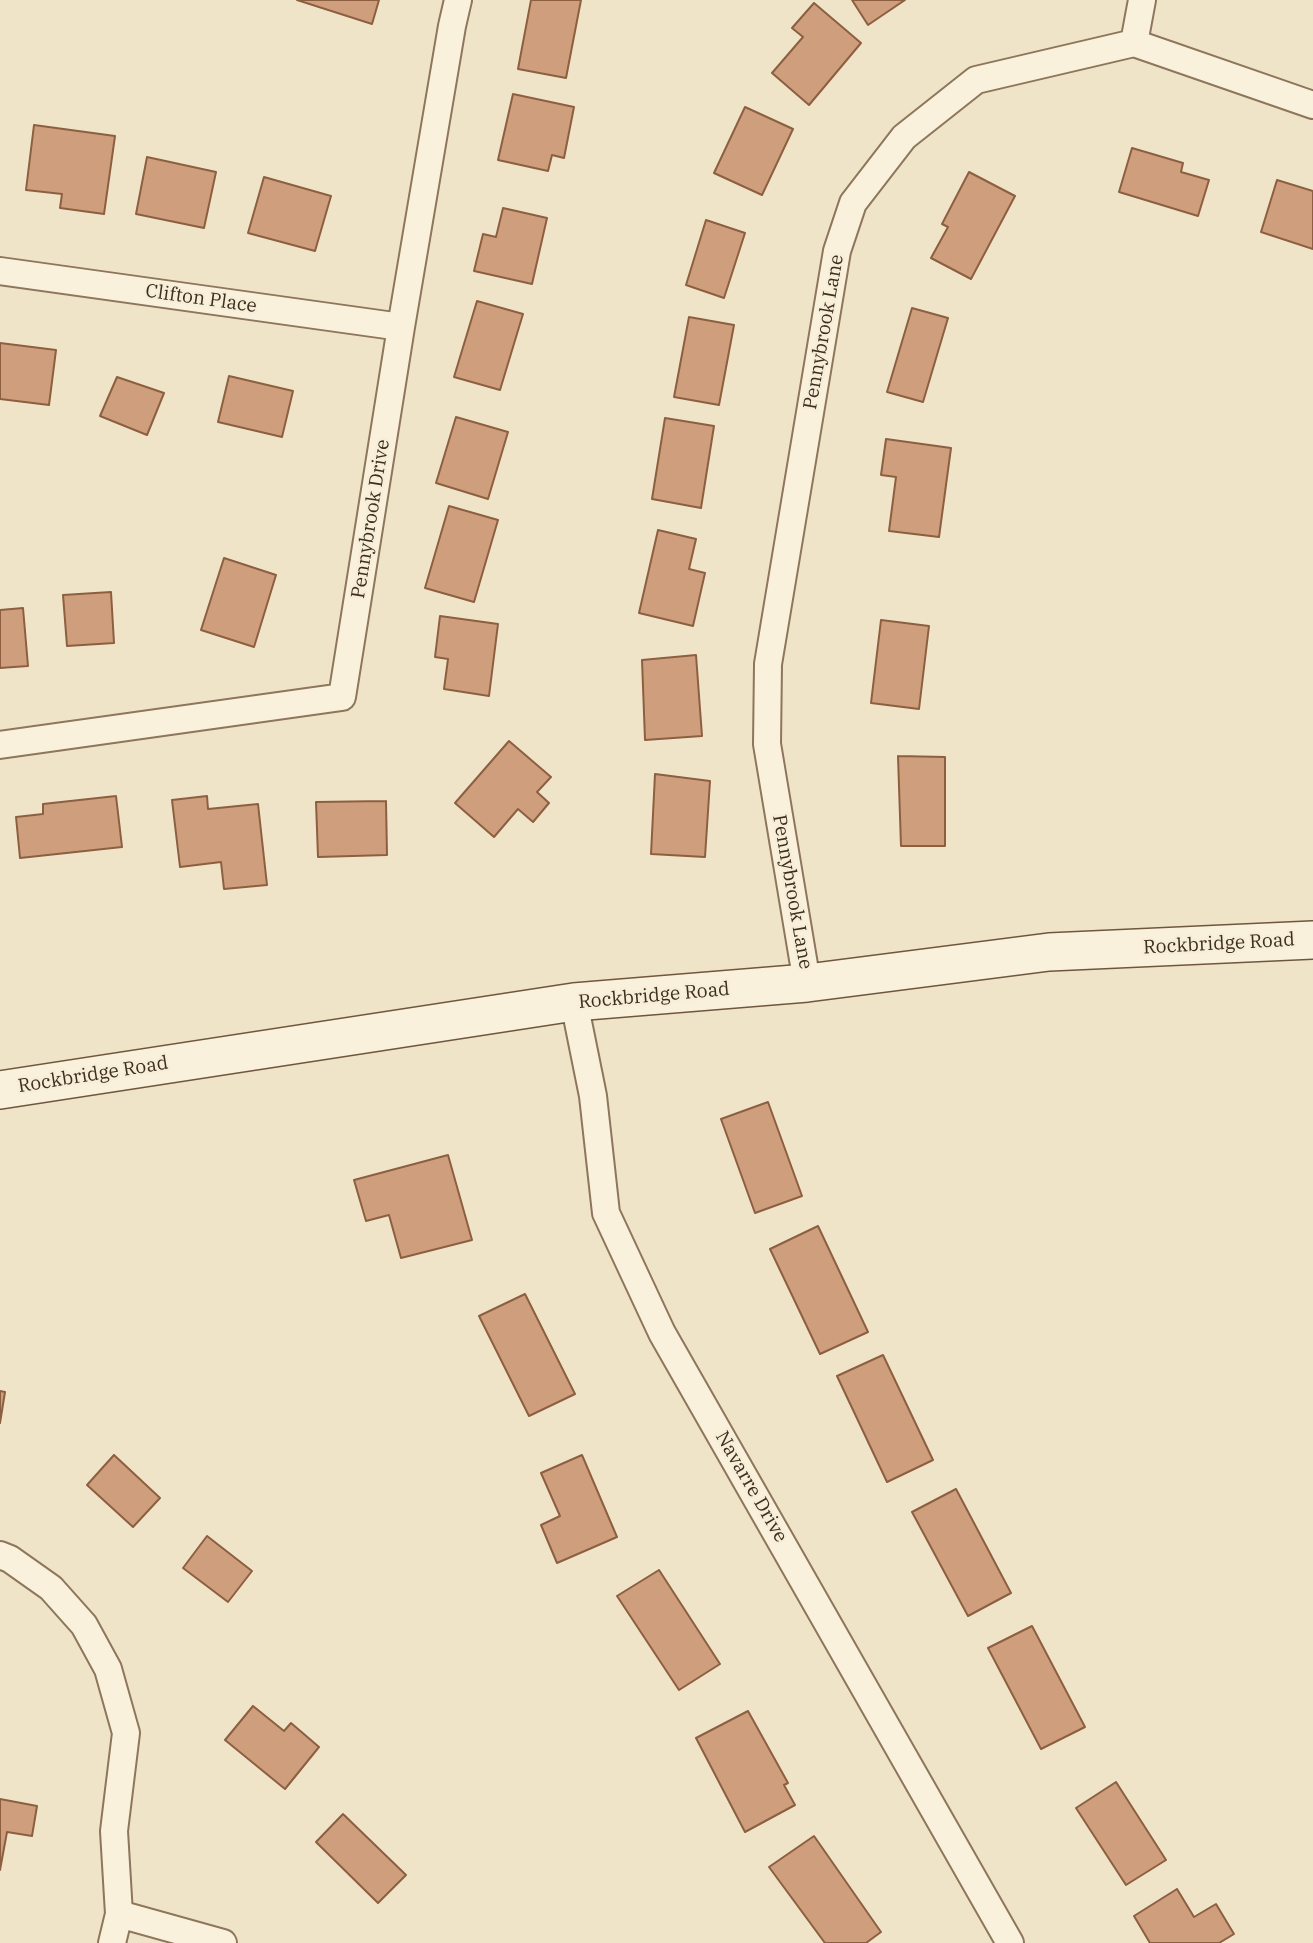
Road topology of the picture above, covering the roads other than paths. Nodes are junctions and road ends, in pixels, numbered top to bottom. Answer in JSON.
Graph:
{"nodes":[{"id":1,"x":458,"y":0,"type":"edge"},
{"id":2,"x":1142,"y":0,"type":"edge"},
{"id":3,"x":1134,"y":43,"type":"junction"},
{"id":4,"x":1313,"y":105,"type":"edge"},
{"id":5,"x":0,"y":271,"type":"edge"},
{"id":6,"x":401,"y":327,"type":"junction"},
{"id":7,"x":0,"y":745,"type":"edge"},
{"id":8,"x":1313,"y":940,"type":"edge"},
{"id":9,"x":807,"y":983,"type":"junction"},
{"id":10,"x":574,"y":1002,"type":"junction"},
{"id":11,"x":0,"y":1090,"type":"edge"},
{"id":12,"x":0,"y":1555,"type":"edge"},
{"id":13,"x":119,"y":1914,"type":"junction"},
{"id":14,"x":112,"y":1943,"type":"edge"},
{"id":15,"x":223,"y":1943,"type":"edge"},
{"id":16,"x":1010,"y":1943,"type":"edge"}],
"edges":[{"from":1,"to":6,"type":"street","name":"Pennybrook Drive"},
{"from":2,"to":3,"type":"street"},
{"from":3,"to":4,"type":"street"},
{"from":3,"to":9,"type":"street","name":"Pennybrook Lane"},
{"from":5,"to":6,"type":"street","name":"Clifton Place"},
{"from":6,"to":7,"type":"street","name":"Pennybrook Drive"},
{"from":8,"to":9,"type":"main road","name":"Rockbridge Road"},
{"from":9,"to":10,"type":"main road","name":"Rockbridge Road"},
{"from":10,"to":11,"type":"main road","name":"Rockbridge Road"},
{"from":10,"to":16,"type":"street","name":"Navarre Drive"},
{"from":12,"to":13,"type":"street"},
{"from":13,"to":14,"type":"street"},
{"from":13,"to":15,"type":"street"}]}
